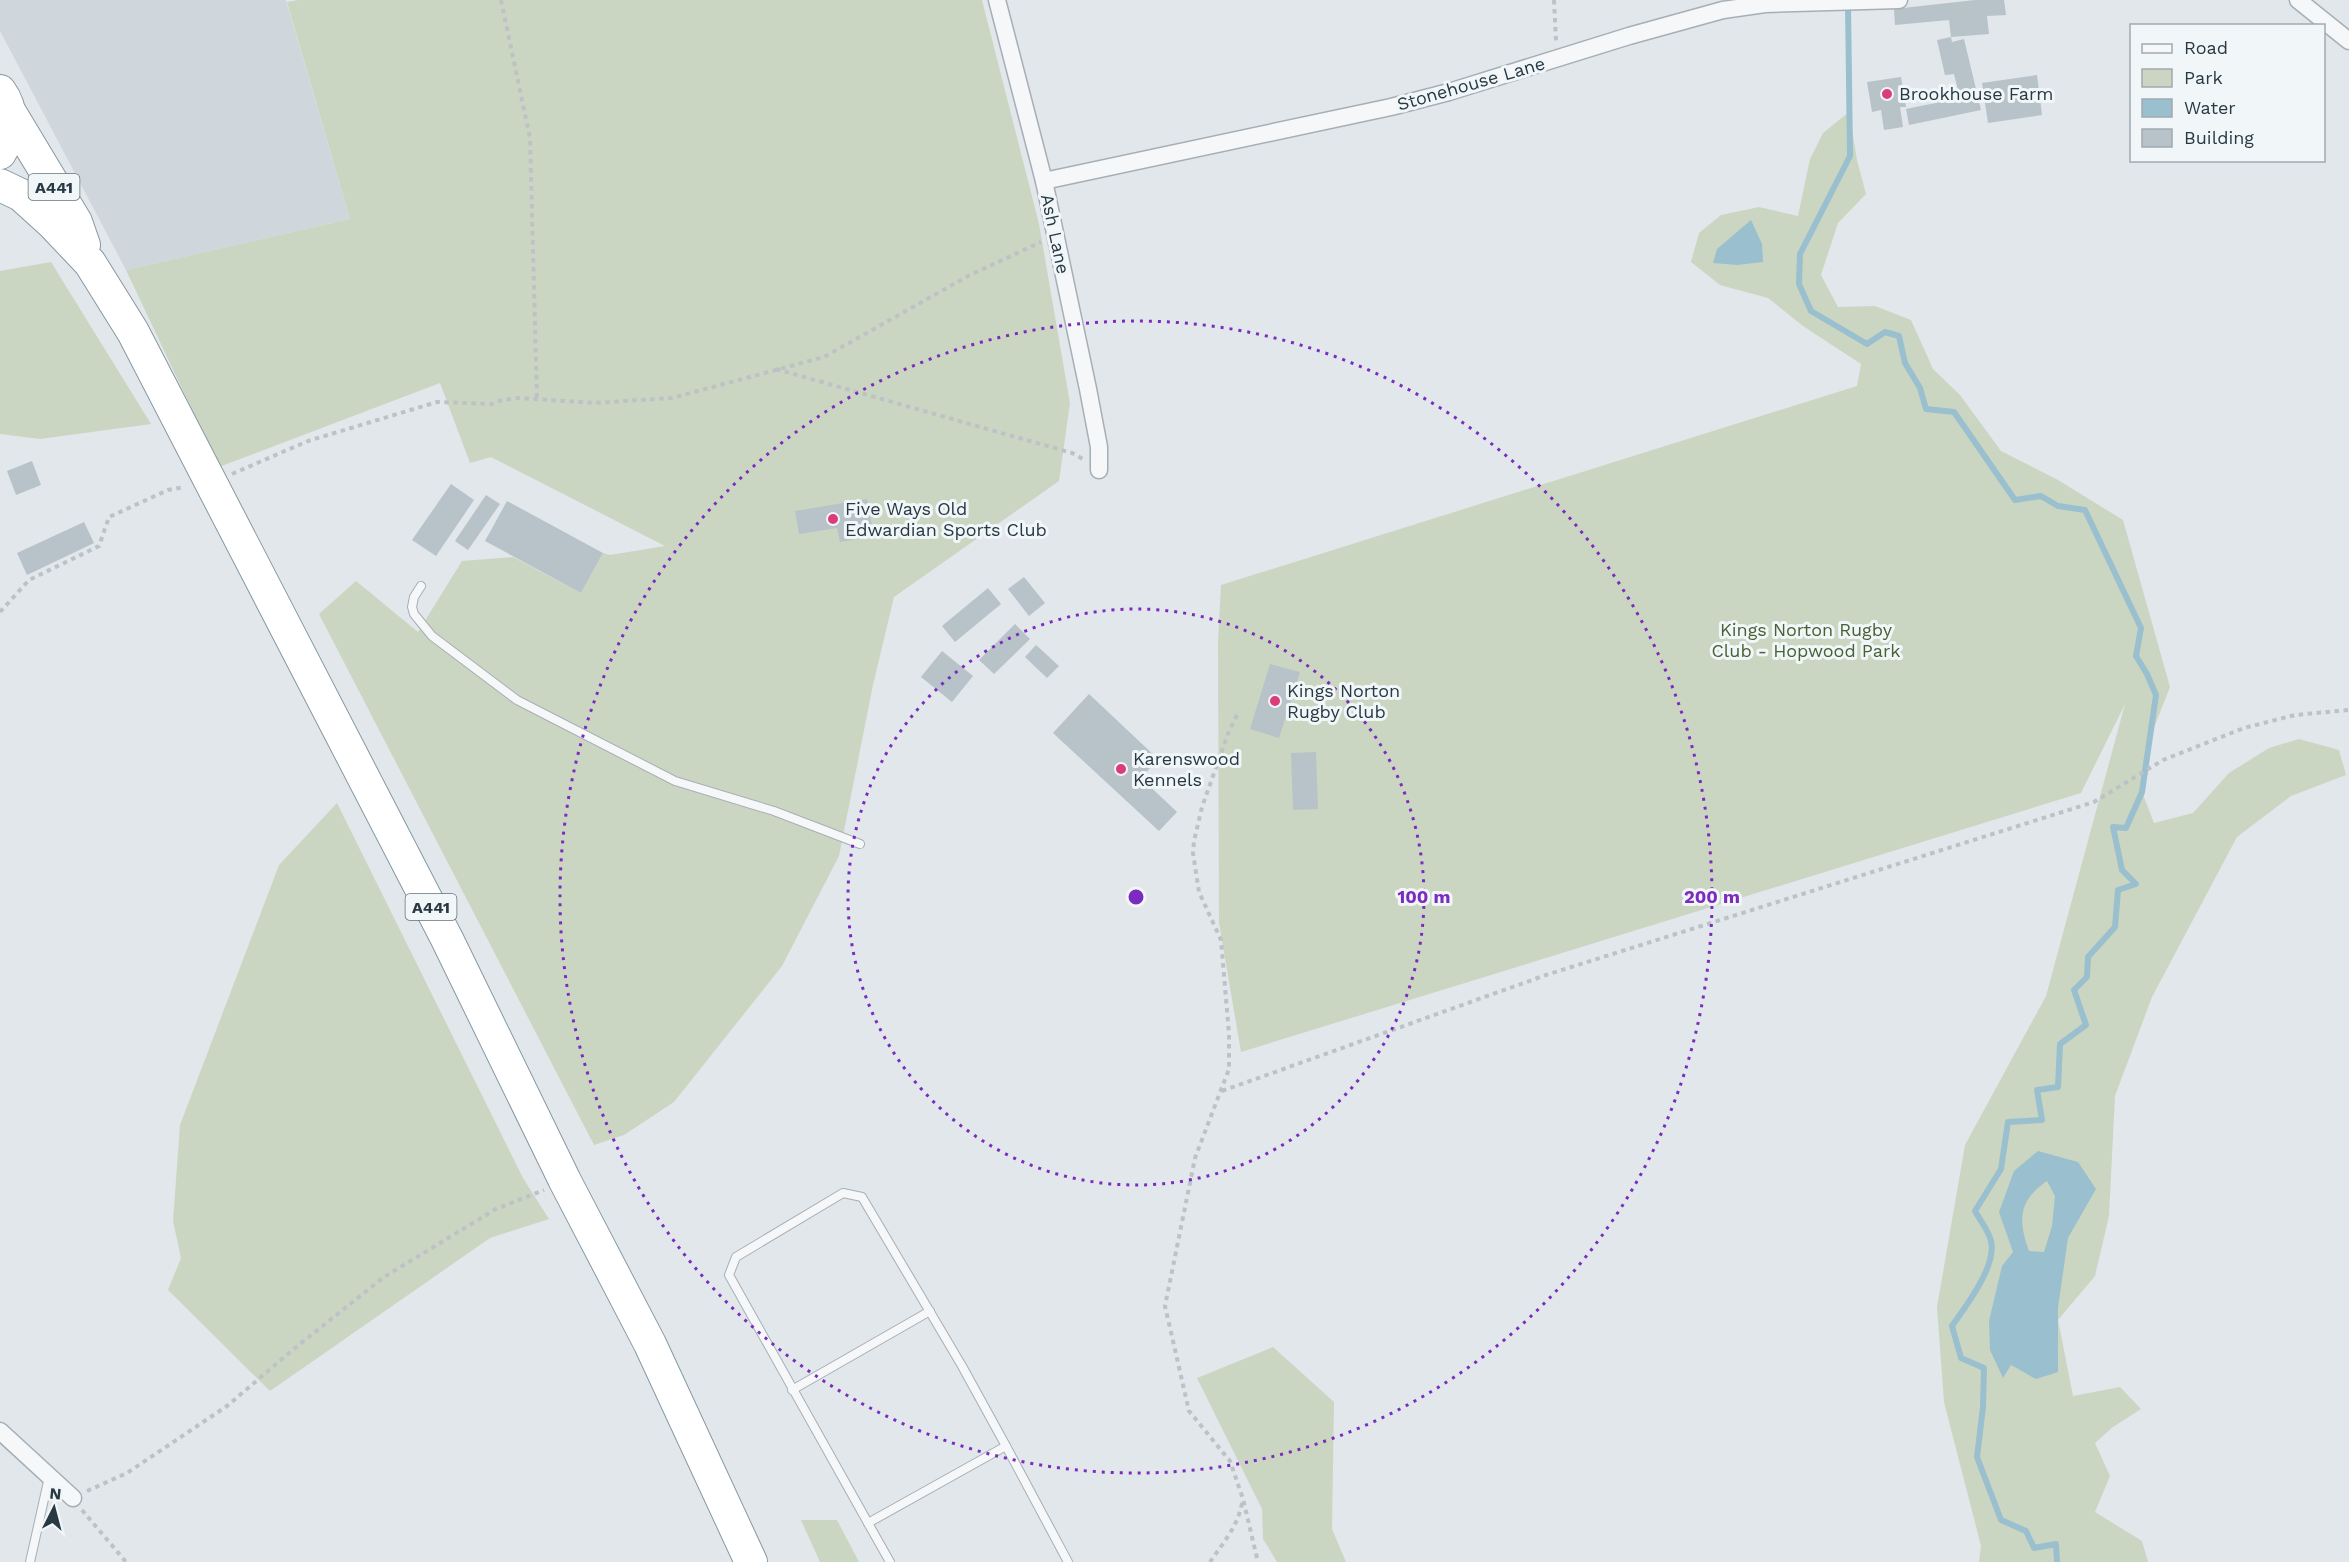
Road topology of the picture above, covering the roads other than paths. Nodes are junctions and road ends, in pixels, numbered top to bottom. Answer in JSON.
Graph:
{"nodes":[{"id":1,"x":997,"y":0,"type":"edge"},
{"id":2,"x":1899,"y":0,"type":"edge"},
{"id":3,"x":2298,"y":0,"type":"edge"},
{"id":4,"x":2349,"y":41,"type":"edge"},
{"id":5,"x":5,"y":102,"type":"edge"},
{"id":6,"x":0,"y":153,"type":"edge"},
{"id":7,"x":1044,"y":181,"type":"junction"},
{"id":8,"x":0,"y":185,"type":"edge"},
{"id":9,"x":90,"y":263,"type":"junction"},
{"id":10,"x":1099,"y":470,"type":"road end"},
{"id":11,"x":421,"y":586,"type":"dead end"},
{"id":12,"x":860,"y":844,"type":"dead end"},
{"id":13,"x":930,"y":1311,"type":"junction"},
{"id":14,"x":792,"y":1390,"type":"junction"},
{"id":15,"x":0,"y":1431,"type":"edge"},
{"id":16,"x":1006,"y":1446,"type":"junction"},
{"id":17,"x":49,"y":1477,"type":"junction"},
{"id":18,"x":73,"y":1498,"type":"road end"},
{"id":19,"x":868,"y":1523,"type":"junction"},
{"id":20,"x":30,"y":1562,"type":"edge"},
{"id":21,"x":751,"y":1562,"type":"edge"},
{"id":22,"x":890,"y":1562,"type":"edge"},
{"id":23,"x":1068,"y":1562,"type":"edge"}],
"edges":[{"from":1,"to":7,"type":"street","name":"Ash Lane"},
{"from":2,"to":7,"type":"street","name":"Stonehouse Lane"},
{"from":3,"to":4,"type":"street"},
{"from":5,"to":6,"type":"highway"},
{"from":5,"to":9,"type":"highway","number":"A441"},
{"from":7,"to":10,"type":"street","name":"Ash Lane"},
{"from":8,"to":9,"type":"highway","number":"A441"},
{"from":9,"to":21,"type":"highway","number":"A441"},
{"from":11,"to":12,"type":"lane"},
{"from":13,"to":14,"type":"lane"},
{"from":13,"to":14,"type":"lane"},
{"from":13,"to":16,"type":"lane"},
{"from":14,"to":19,"type":"lane"},
{"from":15,"to":17,"type":"street"},
{"from":16,"to":19,"type":"lane"},
{"from":16,"to":23,"type":"lane"},
{"from":17,"to":18,"type":"street"},
{"from":17,"to":20,"type":"lane"},
{"from":19,"to":22,"type":"lane"}]}
